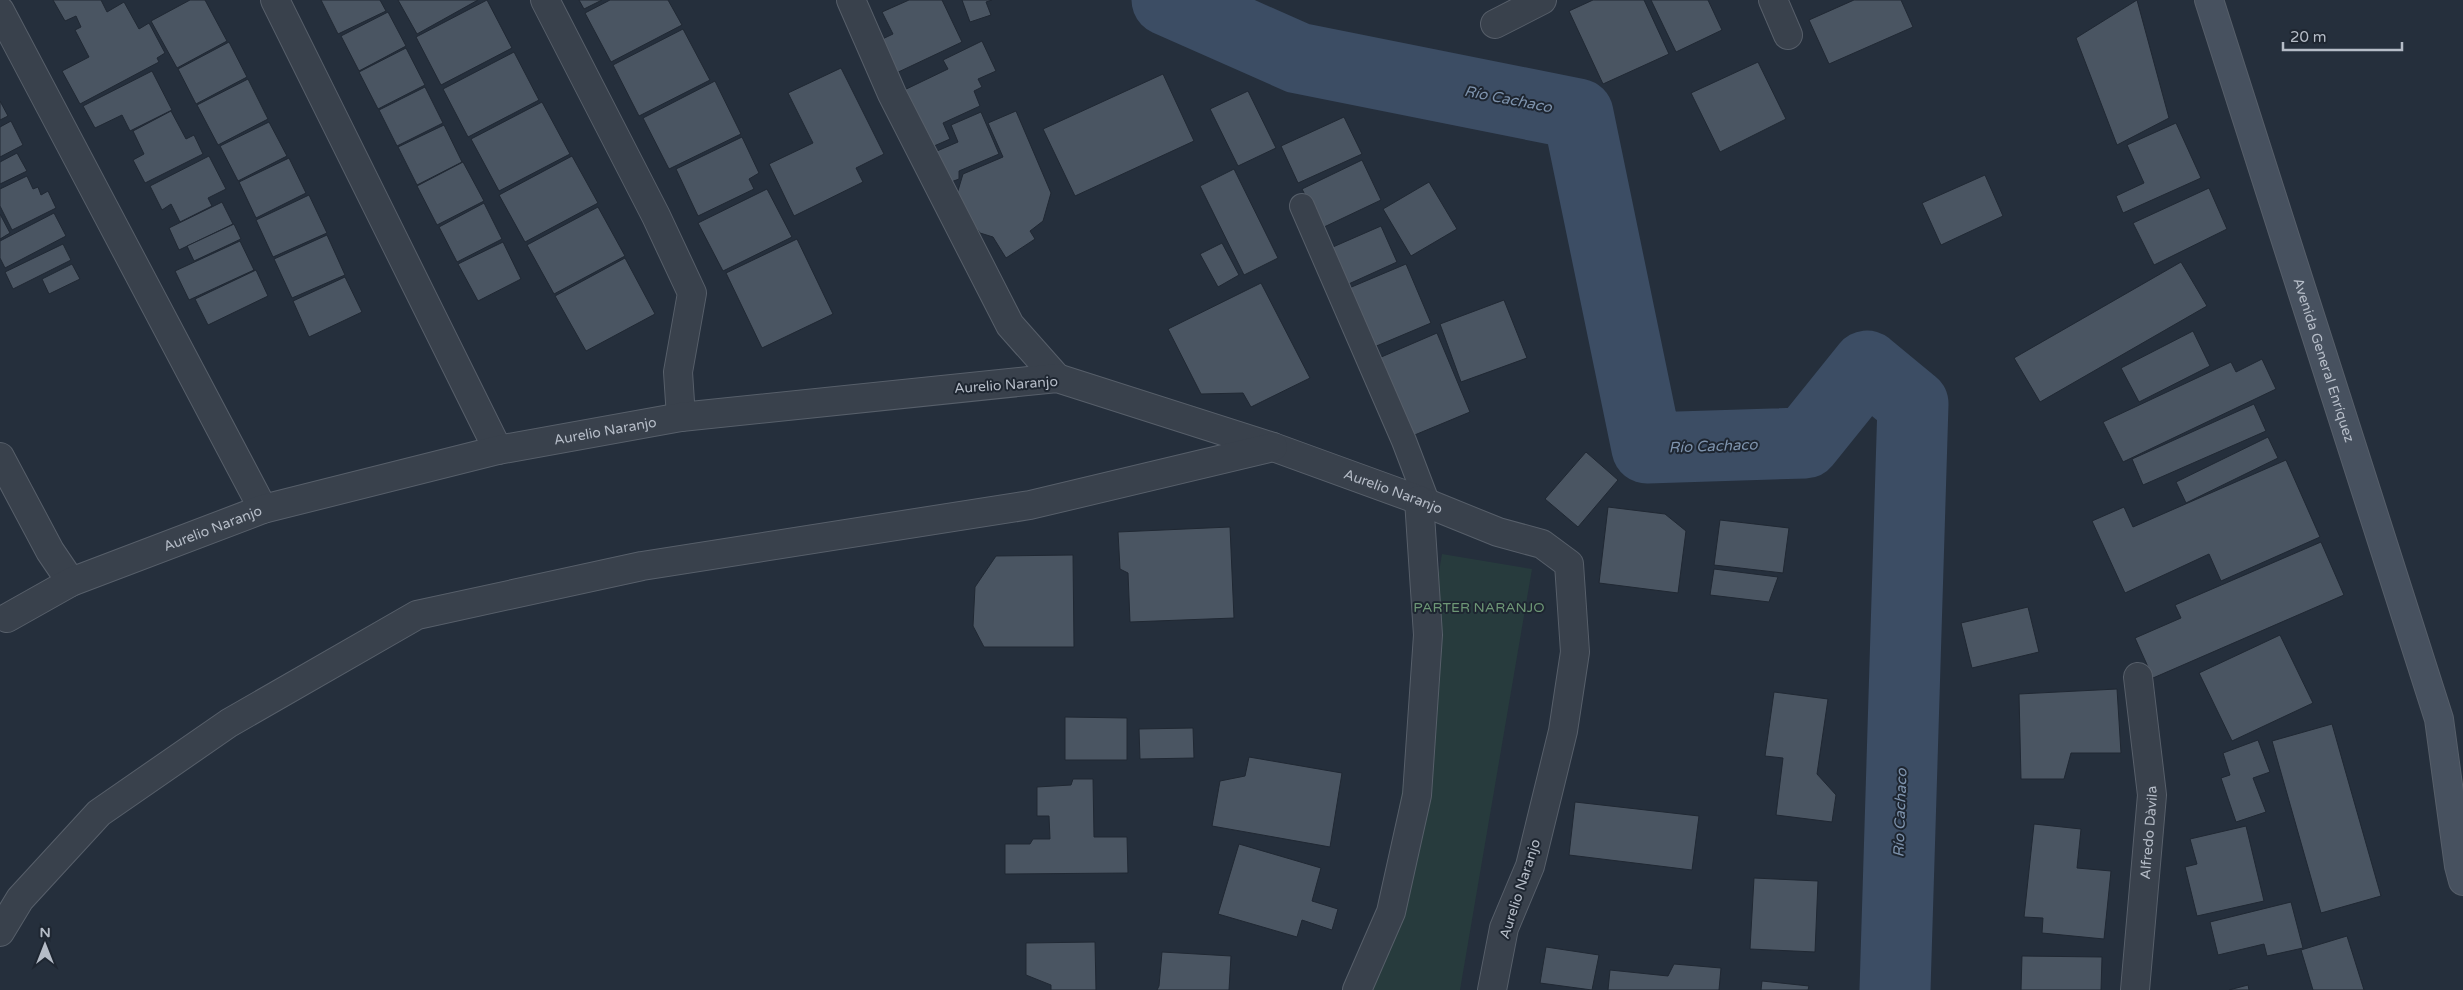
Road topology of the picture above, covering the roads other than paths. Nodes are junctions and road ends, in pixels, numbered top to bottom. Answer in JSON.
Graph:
{"nodes":[{"id":1,"x":275,"y":0,"type":"edge"},
{"id":2,"x":545,"y":0,"type":"edge"},
{"id":3,"x":851,"y":0,"type":"edge"},
{"id":4,"x":1542,"y":0,"type":"edge"},
{"id":5,"x":1773,"y":0,"type":"edge"},
{"id":6,"x":2209,"y":0,"type":"edge"},
{"id":7,"x":0,"y":11,"type":"edge"},
{"id":8,"x":1494,"y":24,"type":"dead end"},
{"id":9,"x":1788,"y":35,"type":"dead end"},
{"id":10,"x":1302,"y":206,"type":"dead end"},
{"id":11,"x":1057,"y":378,"type":"junction"},
{"id":12,"x":681,"y":417,"type":"junction"},
{"id":13,"x":1273,"y":446,"type":"junction"},
{"id":14,"x":498,"y":450,"type":"junction"},
{"id":15,"x":0,"y":457,"type":"edge"},
{"id":16,"x":1424,"y":502,"type":"junction"},
{"id":17,"x":263,"y":509,"type":"junction"},
{"id":18,"x":71,"y":582,"type":"junction"},
{"id":19,"x":7,"y":618,"type":"dead end"},
{"id":20,"x":2138,"y":678,"type":"dead end"},
{"id":21,"x":2439,"y":719,"type":"junction"},
{"id":22,"x":2463,"y":760,"type":"edge"},
{"id":23,"x":2463,"y":881,"type":"edge"},
{"id":24,"x":0,"y":932,"type":"edge"},
{"id":25,"x":1357,"y":990,"type":"edge"},
{"id":26,"x":1492,"y":990,"type":"edge"},
{"id":27,"x":2135,"y":990,"type":"edge"}],
"edges":[{"from":1,"to":14,"type":"street"},
{"from":2,"to":12,"type":"street"},
{"from":3,"to":11,"type":"street"},
{"from":4,"to":8,"type":"street"},
{"from":5,"to":9,"type":"street"},
{"from":6,"to":21,"type":"main road","name":"Avenida General Enríquez"},
{"from":7,"to":17,"type":"street"},
{"from":10,"to":16,"type":"lane"},
{"from":11,"to":12,"type":"street","name":"Aurelio Naranjo"},
{"from":11,"to":13,"type":"street","name":"Aurelio Naranjo"},
{"from":12,"to":14,"type":"street","name":"Aurelio Naranjo"},
{"from":13,"to":16,"type":"street","name":"Aurelio Naranjo"},
{"from":13,"to":24,"type":"street"},
{"from":14,"to":17,"type":"street","name":"Aurelio Naranjo"},
{"from":15,"to":18,"type":"street"},
{"from":16,"to":25,"type":"street"},
{"from":16,"to":26,"type":"street","name":"Aurelio Naranjo"},
{"from":17,"to":18,"type":"street","name":"Aurelio Naranjo"},
{"from":18,"to":19,"type":"street","name":"Aurelio Naranjo"},
{"from":20,"to":27,"type":"street","name":"Alfredo Dàvila"},
{"from":21,"to":22,"type":"main road","name":"Avenida General Enríquez"},
{"from":21,"to":23,"type":"main road","name":"Avenida General Enríquez"}]}
